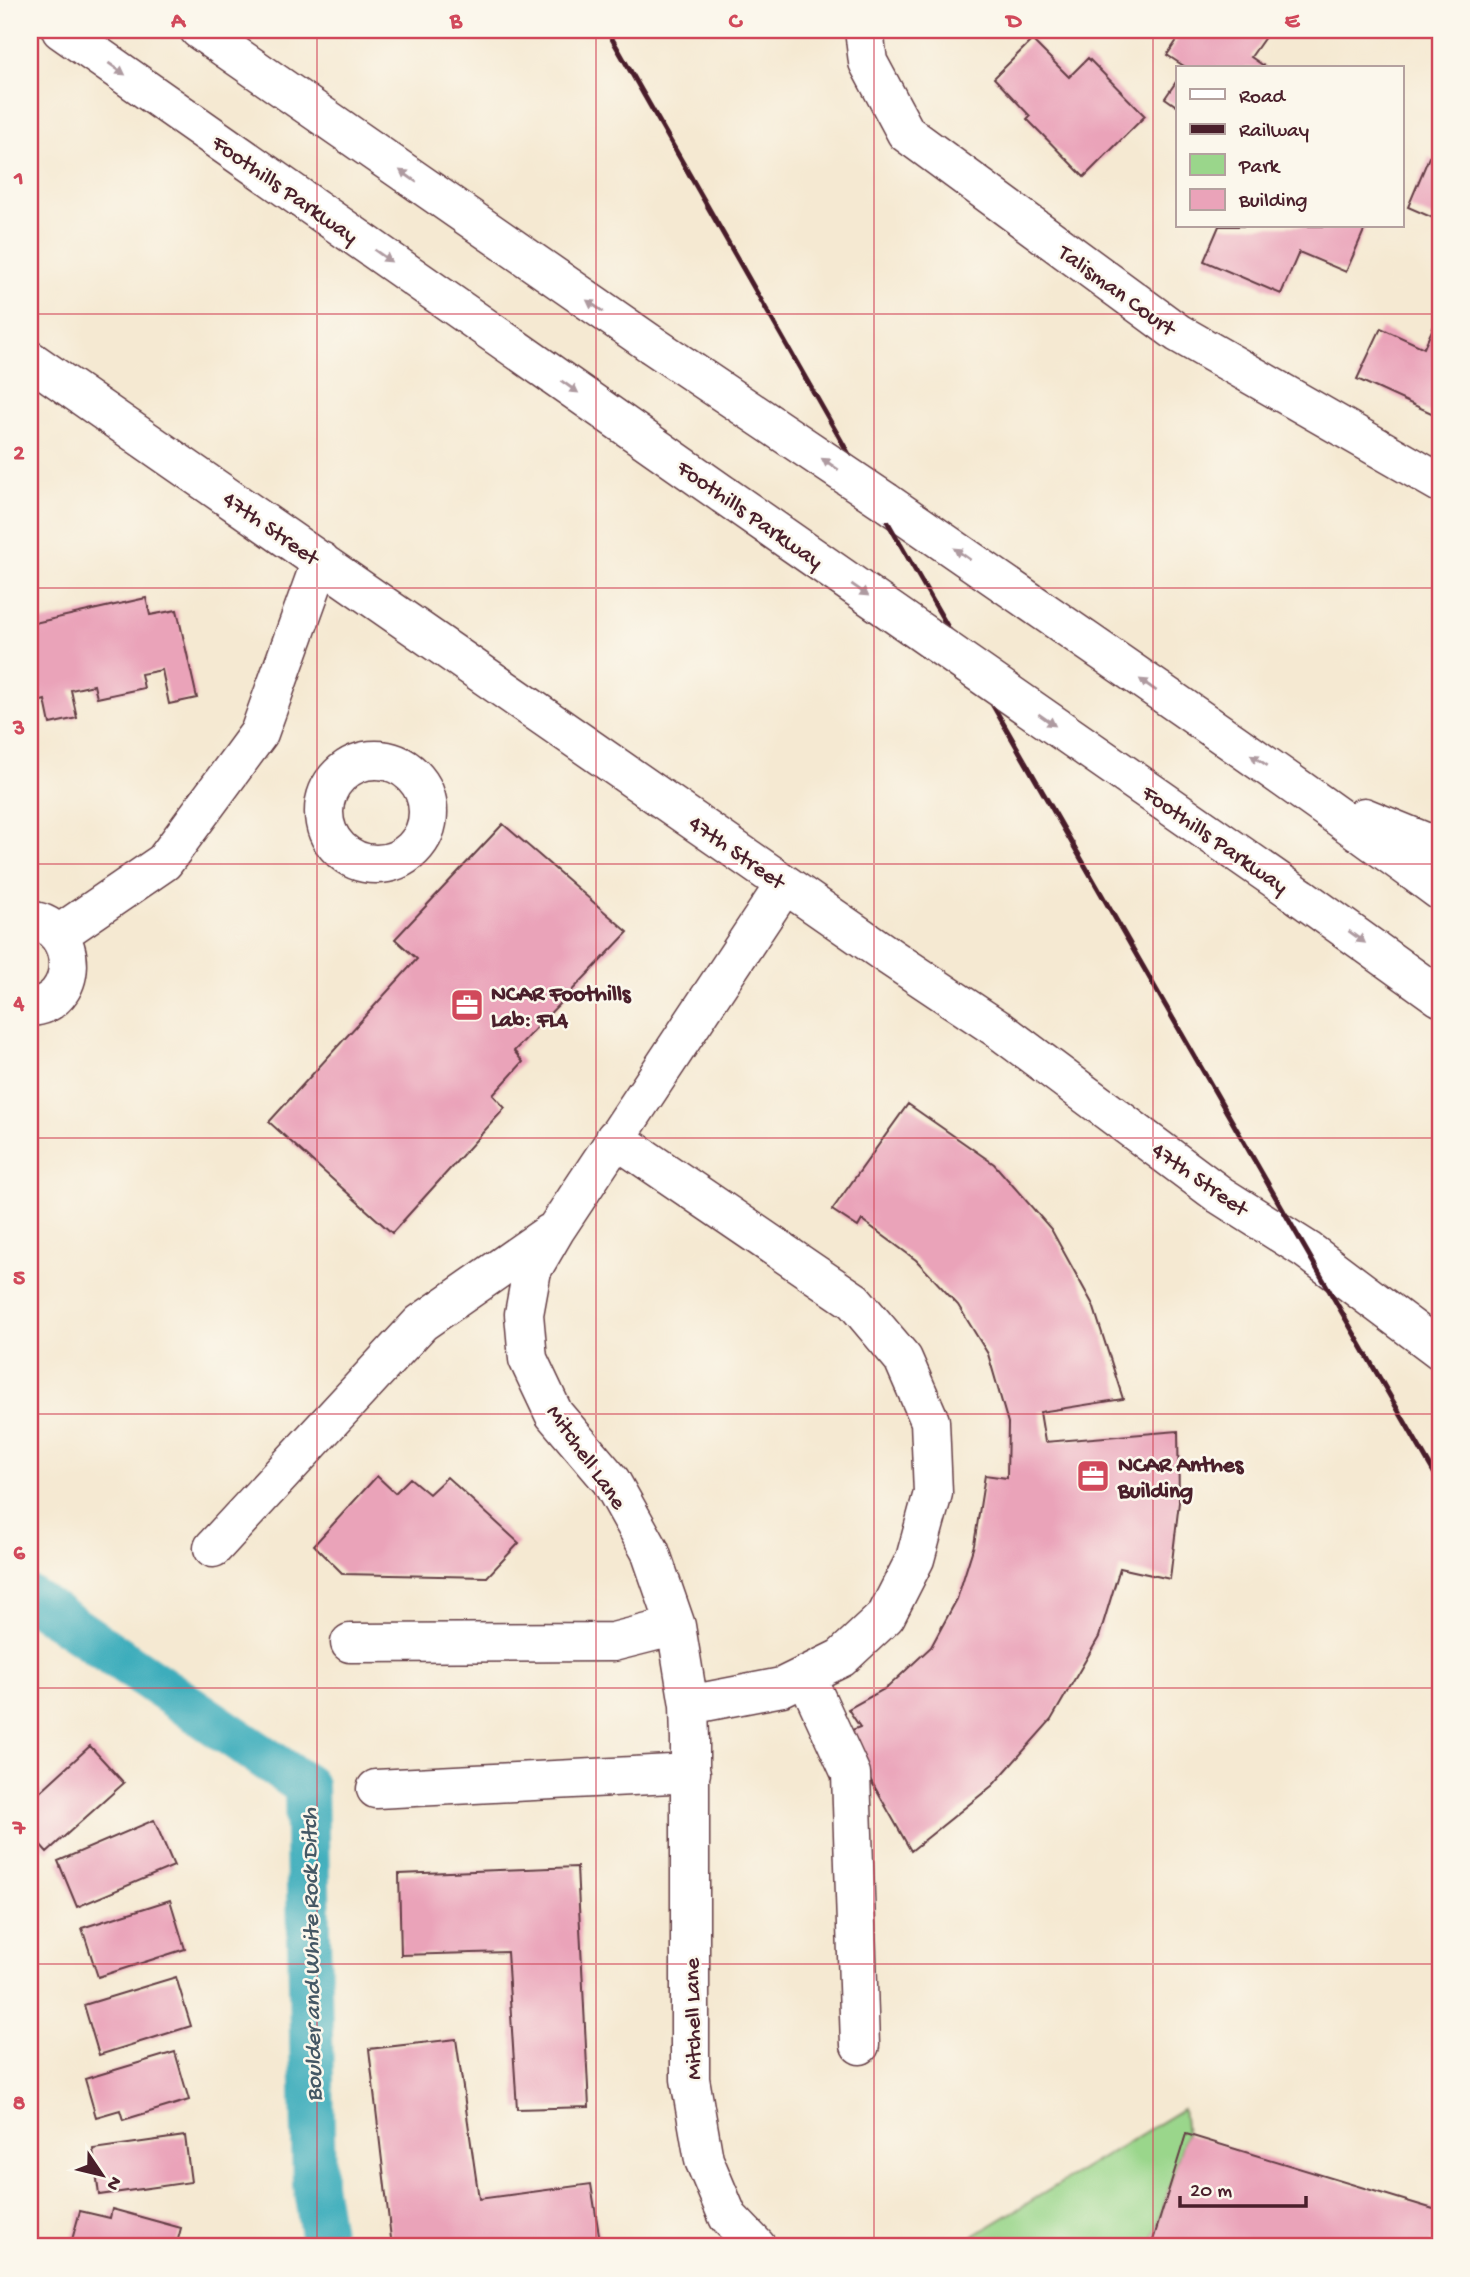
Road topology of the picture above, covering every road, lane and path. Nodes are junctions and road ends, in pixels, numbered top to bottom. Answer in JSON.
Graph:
{"nodes":[{"id":1,"x":61,"y":30,"type":"edge"},
{"id":2,"x":199,"y":30,"type":"edge"},
{"id":3,"x":864,"y":30,"type":"edge"},
{"id":4,"x":30,"y":360,"type":"edge"},
{"id":5,"x":1440,"y":483,"type":"edge"},
{"id":6,"x":321,"y":561,"type":"junction"},
{"id":7,"x":1314,"y":797,"type":"junction"},
{"id":8,"x":1440,"y":848,"type":"edge"},
{"id":9,"x":785,"y":884,"type":"junction"},
{"id":10,"x":1440,"y":891,"type":"edge"},
{"id":11,"x":44,"y":927,"type":"edge"},
{"id":12,"x":1440,"y":997,"type":"edge"},
{"id":13,"x":30,"y":1007,"type":"edge"},
{"id":14,"x":615,"y":1138,"type":"junction"},
{"id":15,"x":556,"y":1229,"type":"junction"},
{"id":16,"x":1440,"y":1350,"type":"edge"},
{"id":17,"x":213,"y":1548,"type":"dead end"},
{"id":18,"x":676,"y":1626,"type":"junction"},
{"id":19,"x":350,"y":1643,"type":"dead end"},
{"id":20,"x":806,"y":1676,"type":"junction"},
{"id":21,"x":689,"y":1706,"type":"junction"},
{"id":22,"x":691,"y":1773,"type":"junction"},
{"id":23,"x":376,"y":1789,"type":"dead end"},
{"id":24,"x":860,"y":2045,"type":"dead end"},
{"id":25,"x":757,"y":2247,"type":"edge"}],
"edges":[{"from":1,"to":12,"type":"main road","name":"Foothills Parkway","one_way":true,"bridge":true},
{"from":7,"to":2,"type":"main road","one_way":true,"bridge":true},
{"from":3,"to":5,"type":"main road","name":"Talisman Court"},
{"from":4,"to":6,"type":"main road","name":"47th Street"},
{"from":6,"to":9,"type":"main road","name":"47th Street"},
{"from":6,"to":11,"type":"main road"},
{"from":7,"to":8,"type":"main road"},
{"from":7,"to":10,"type":"main road"},
{"from":9,"to":14,"type":"main road","name":"Mitchell Lane"},
{"from":9,"to":16,"type":"main road","name":"47th Street"},
{"from":11,"to":13,"type":"main road"},
{"from":14,"to":15,"type":"main road","name":"Mitchell Lane"},
{"from":14,"to":20,"type":"main road"},
{"from":15,"to":17,"type":"main road"},
{"from":15,"to":18,"type":"main road","name":"Mitchell Lane"},
{"from":18,"to":19,"type":"main road"},
{"from":18,"to":21,"type":"main road","name":"Mitchell Lane"},
{"from":20,"to":21,"type":"main road"},
{"from":20,"to":24,"type":"main road"},
{"from":21,"to":22,"type":"main road","name":"Mitchell Lane"},
{"from":22,"to":23,"type":"main road"},
{"from":22,"to":25,"type":"main road","name":"Mitchell Lane"}]}
